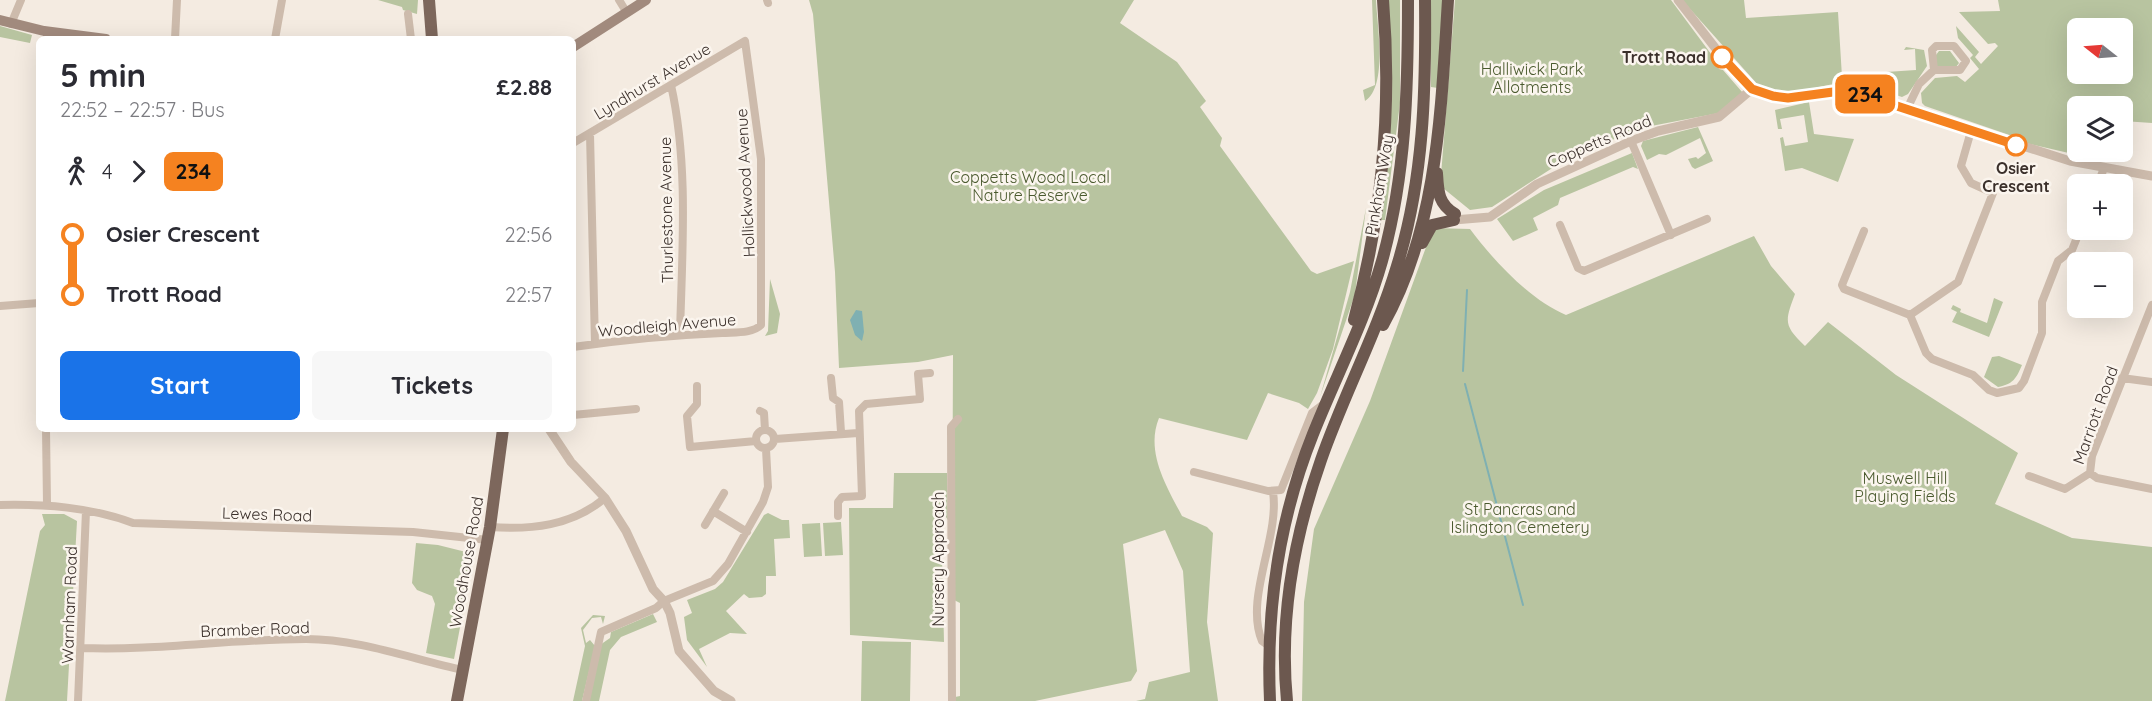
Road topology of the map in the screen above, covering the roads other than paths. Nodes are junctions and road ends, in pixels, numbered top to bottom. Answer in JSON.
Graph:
{"nodes":[{"id":1,"x":21,"y":0,"type":"edge"},
{"id":2,"x":177,"y":0,"type":"edge"},
{"id":3,"x":282,"y":0,"type":"edge"},
{"id":4,"x":429,"y":0,"type":"edge"},
{"id":5,"x":619,"y":0,"type":"edge"},
{"id":6,"x":646,"y":0,"type":"edge"},
{"id":7,"x":1383,"y":0,"type":"edge"},
{"id":8,"x":1408,"y":0,"type":"edge"},
{"id":9,"x":1425,"y":0,"type":"edge"},
{"id":10,"x":1449,"y":0,"type":"edge"},
{"id":11,"x":1678,"y":0,"type":"edge"},
{"id":12,"x":627,"y":13,"type":"junction"},
{"id":13,"x":408,"y":14,"type":"dead end"},
{"id":14,"x":0,"y":20,"type":"edge"},
{"id":15,"x":11,"y":24,"type":"junction"},
{"id":16,"x":78,"y":36,"type":"edge"},
{"id":17,"x":175,"y":36,"type":"edge"},
{"id":18,"x":276,"y":36,"type":"edge"},
{"id":19,"x":411,"y":36,"type":"edge"},
{"id":20,"x":432,"y":36,"type":"edge"},
{"id":21,"x":745,"y":40,"type":"joint"},
{"id":22,"x":576,"y":45,"type":"edge"},
{"id":23,"x":1934,"y":70,"type":"junction"},
{"id":24,"x":671,"y":85,"type":"junction"},
{"id":25,"x":1752,"y":89,"type":"junction"},
{"id":26,"x":1908,"y":107,"type":"junction"},
{"id":27,"x":1971,"y":131,"type":"junction"},
{"id":28,"x":590,"y":134,"type":"junction"},
{"id":29,"x":576,"y":141,"type":"edge"},
{"id":30,"x":1631,"y":141,"type":"junction"},
{"id":31,"x":1435,"y":154,"type":"junction"},
{"id":32,"x":2104,"y":168,"type":"junction"},
{"id":33,"x":2102,"y":174,"type":"edge"},
{"id":34,"x":2152,"y":176,"type":"edge"},
{"id":35,"x":1455,"y":217,"type":"junction"},
{"id":36,"x":1707,"y":219,"type":"dead end"},
{"id":37,"x":1560,"y":225,"type":"dead end"},
{"id":38,"x":1864,"y":231,"type":"dead end"},
{"id":39,"x":1671,"y":235,"type":"junction"},
{"id":40,"x":2076,"y":240,"type":"edge"},
{"id":41,"x":1406,"y":277,"type":"junction"},
{"id":42,"x":36,"y":303,"type":"edge"},
{"id":43,"x":2152,"y":305,"type":"edge"},
{"id":44,"x":0,"y":306,"type":"edge"},
{"id":45,"x":1910,"y":315,"type":"junction"},
{"id":46,"x":761,"y":325,"type":"joint"},
{"id":47,"x":680,"y":334,"type":"junction"},
{"id":48,"x":595,"y":344,"type":"junction"},
{"id":49,"x":576,"y":347,"type":"edge"},
{"id":50,"x":1364,"y":359,"type":"junction"},
{"id":51,"x":1341,"y":368,"type":"junction"},
{"id":52,"x":930,"y":373,"type":"dead end"},
{"id":53,"x":831,"y":378,"type":"dead end"},
{"id":54,"x":2122,"y":378,"type":"junction"},
{"id":55,"x":2152,"y":382,"type":"edge"},
{"id":56,"x":697,"y":386,"type":"dead end"},
{"id":57,"x":1325,"y":403,"type":"junction"},
{"id":58,"x":636,"y":409,"type":"dead end"},
{"id":59,"x":760,"y":411,"type":"dead end"},
{"id":60,"x":576,"y":415,"type":"edge"},
{"id":61,"x":958,"y":419,"type":"dead end"},
{"id":62,"x":765,"y":430,"type":"junction"},
{"id":63,"x":46,"y":432,"type":"edge"},
{"id":64,"x":503,"y":432,"type":"edge"},
{"id":65,"x":551,"y":432,"type":"edge"},
{"id":66,"x":841,"y":432,"type":"junction"},
{"id":67,"x":858,"y":433,"type":"junction"},
{"id":68,"x":775,"y":439,"type":"junction"},
{"id":69,"x":756,"y":441,"type":"junction"},
{"id":70,"x":766,"y":449,"type":"junction"},
{"id":71,"x":1194,"y":472,"type":"dead end"},
{"id":72,"x":2090,"y":473,"type":"junction"},
{"id":73,"x":2029,"y":476,"type":"dead end"},
{"id":74,"x":2152,"y":489,"type":"edge"},
{"id":75,"x":1273,"y":492,"type":"junction"},
{"id":76,"x":724,"y":493,"type":"dead end"},
{"id":77,"x":604,"y":498,"type":"junction"},
{"id":78,"x":47,"y":504,"type":"junction"},
{"id":79,"x":0,"y":505,"type":"edge"},
{"id":80,"x":86,"y":511,"type":"junction"},
{"id":81,"x":714,"y":511,"type":"junction"},
{"id":82,"x":838,"y":516,"type":"dead end"},
{"id":83,"x":705,"y":525,"type":"dead end"},
{"id":84,"x":747,"y":532,"type":"junction"},
{"id":85,"x":489,"y":533,"type":"junction"},
{"id":86,"x":664,"y":601,"type":"junction"},
{"id":87,"x":1269,"y":646,"type":"junction"},
{"id":88,"x":81,"y":648,"type":"junction"},
{"id":89,"x":463,"y":670,"type":"junction"},
{"id":90,"x":78,"y":701,"type":"edge"},
{"id":91,"x":457,"y":701,"type":"edge"},
{"id":92,"x":586,"y":701,"type":"edge"},
{"id":93,"x":731,"y":701,"type":"edge"},
{"id":94,"x":952,"y":701,"type":"edge"},
{"id":95,"x":1270,"y":701,"type":"edge"},
{"id":96,"x":1287,"y":701,"type":"edge"}],
"edges":[{"from":1,"to":15,"type":"street"},
{"from":2,"to":17,"type":"street"},
{"from":3,"to":18,"type":"street"},
{"from":4,"to":20,"type":"main road"},
{"from":5,"to":12,"type":"street"},
{"from":6,"to":12,"type":"main road"},
{"from":7,"to":51,"type":"highway"},
{"from":8,"to":51,"type":"highway","name":"Pinkham Way"},
{"from":9,"to":50,"type":"highway","name":"Pinkham Way"},
{"from":10,"to":31,"type":"highway"},
{"from":11,"to":25,"type":"street"},
{"from":12,"to":22,"type":"main road"},
{"from":13,"to":19,"type":"street"},
{"from":14,"to":15,"type":"main road"},
{"from":15,"to":16,"type":"main road"},
{"from":21,"to":24,"type":"street","name":"Lyndhurst Avenue"},
{"from":21,"to":46,"type":"street","name":"Hollickwood Avenue"},
{"from":23,"to":23,"type":"street"},
{"from":23,"to":26,"type":"street"},
{"from":24,"to":28,"type":"street","name":"Lyndhurst Avenue"},
{"from":24,"to":47,"type":"street","name":"Thurlestone Avenue"},
{"from":25,"to":26,"type":"street"},
{"from":25,"to":30,"type":"street","name":"Coppetts Road"},
{"from":26,"to":27,"type":"street"},
{"from":27,"to":32,"type":"street"},
{"from":27,"to":45,"type":"street"},
{"from":28,"to":29,"type":"street","name":"Lyndhurst Avenue"},
{"from":28,"to":48,"type":"street"},
{"from":30,"to":35,"type":"street","name":"Coppetts Road"},
{"from":30,"to":39,"type":"street"},
{"from":31,"to":35,"type":"highway"},
{"from":31,"to":41,"type":"highway"},
{"from":32,"to":33,"type":"street"},
{"from":32,"to":34,"type":"street"},
{"from":35,"to":41,"type":"highway"},
{"from":36,"to":39,"type":"street"},
{"from":37,"to":39,"type":"street"},
{"from":38,"to":45,"type":"street"},
{"from":40,"to":45,"type":"street"},
{"from":41,"to":50,"type":"highway"},
{"from":42,"to":44,"type":"street"},
{"from":43,"to":54,"type":"street","name":"Marriott Road"},
{"from":46,"to":47,"type":"street","name":"Woodleigh Avenue"},
{"from":47,"to":48,"type":"street","name":"Woodleigh Avenue"},
{"from":48,"to":49,"type":"street","name":"Woodleigh Avenue"},
{"from":50,"to":96,"type":"highway"},
{"from":51,"to":57,"type":"highway"},
{"from":52,"to":67,"type":"street"},
{"from":53,"to":66,"type":"street"},
{"from":54,"to":55,"type":"street"},
{"from":54,"to":72,"type":"street","name":"Marriott Road"},
{"from":56,"to":69,"type":"street"},
{"from":57,"to":75,"type":"street"},
{"from":57,"to":87,"type":"highway"},
{"from":58,"to":60,"type":"street"},
{"from":59,"to":62,"type":"street"},
{"from":61,"to":94,"type":"street","name":"Nursery Approach"},
{"from":62,"to":68,"type":"street"},
{"from":62,"to":69,"type":"street"},
{"from":63,"to":78,"type":"street"},
{"from":64,"to":85,"type":"main road","name":"Woodhouse Road"},
{"from":65,"to":77,"type":"street"},
{"from":66,"to":67,"type":"street"},
{"from":66,"to":68,"type":"street"},
{"from":67,"to":82,"type":"street"},
{"from":68,"to":70,"type":"street"},
{"from":69,"to":70,"type":"street"},
{"from":70,"to":84,"type":"street"},
{"from":71,"to":75,"type":"street"},
{"from":72,"to":73,"type":"street","name":"Marriott Road"},
{"from":72,"to":74,"type":"street"},
{"from":75,"to":87,"type":"street"},
{"from":76,"to":81,"type":"street"},
{"from":77,"to":85,"type":"street","name":"Lewes Road"},
{"from":77,"to":86,"type":"street"},
{"from":78,"to":79,"type":"street","name":"Lewes Road"},
{"from":78,"to":80,"type":"street","name":"Lewes Road"},
{"from":80,"to":85,"type":"street","name":"Lewes Road"},
{"from":80,"to":88,"type":"street","name":"Warnham Road"},
{"from":81,"to":83,"type":"street"},
{"from":81,"to":84,"type":"street"},
{"from":84,"to":86,"type":"street"},
{"from":85,"to":89,"type":"main road","name":"Woodhouse Road"},
{"from":86,"to":92,"type":"street"},
{"from":86,"to":93,"type":"street"},
{"from":87,"to":95,"type":"highway"},
{"from":88,"to":89,"type":"street","name":"Bramber Road"},
{"from":88,"to":90,"type":"street","name":"Warnham Road"},
{"from":89,"to":91,"type":"main road","name":"Woodhouse Road"}]}
